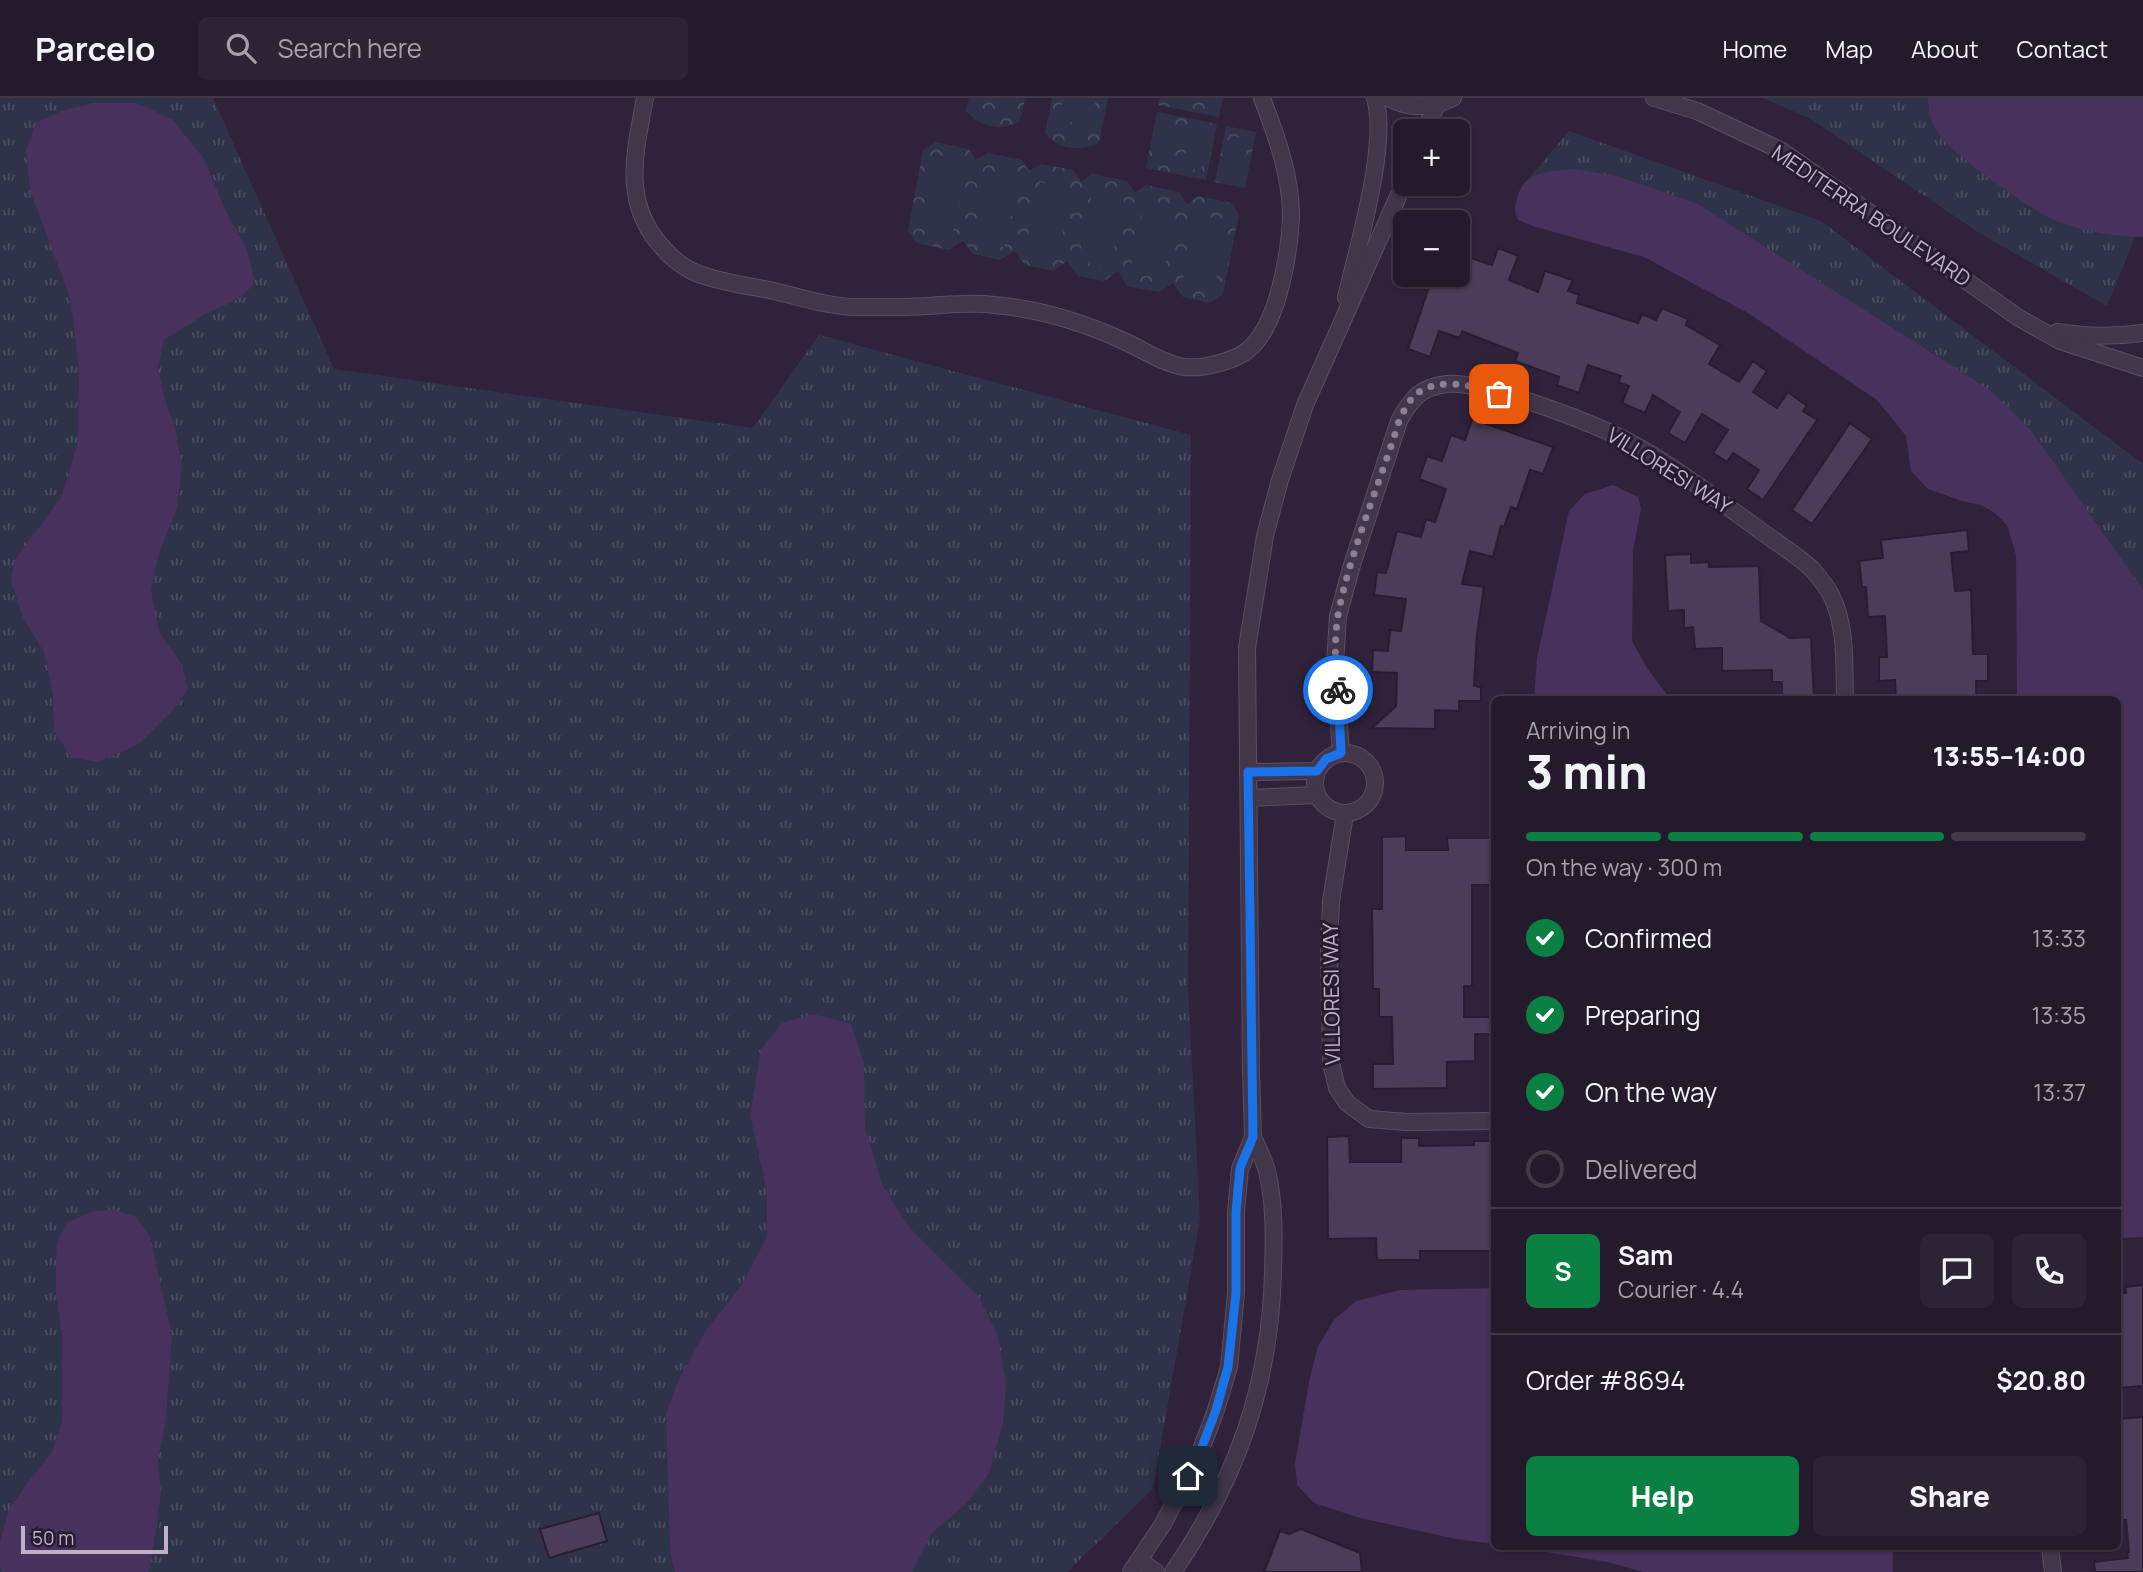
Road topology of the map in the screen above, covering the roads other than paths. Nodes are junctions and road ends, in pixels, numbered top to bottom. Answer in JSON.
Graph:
{"nodes":[{"id":1,"x":645,"y":98,"type":"edge"},
{"id":2,"x":1262,"y":98,"type":"edge"},
{"id":3,"x":1375,"y":98,"type":"edge"},
{"id":4,"x":1389,"y":98,"type":"edge"},
{"id":5,"x":1453,"y":98,"type":"edge"},
{"id":6,"x":1640,"y":98,"type":"edge"},
{"id":7,"x":1656,"y":99,"type":"edge"},
{"id":8,"x":1437,"y":105,"type":"junction"},
{"id":9,"x":1430,"y":119,"type":"edge"},
{"id":10,"x":1398,"y":196,"type":"edge"},
{"id":11,"x":2038,"y":328,"type":"junction"},
{"id":12,"x":1338,"y":330,"type":"junction"},
{"id":13,"x":2143,"y":333,"type":"edge"},
{"id":14,"x":2143,"y":368,"type":"edge"},
{"id":15,"x":1845,"y":696,"type":"edge"},
{"id":16,"x":1341,"y":753,"type":"junction"},
{"id":17,"x":1317,"y":771,"type":"junction"},
{"id":18,"x":1248,"y":772,"type":"junction"},
{"id":19,"x":1317,"y":795,"type":"junction"},
{"id":20,"x":1248,"y":798,"type":"junction"},
{"id":21,"x":1345,"y":814,"type":"junction"},
{"id":22,"x":1491,"y":1121,"type":"edge"},
{"id":23,"x":1253,"y":1137,"type":"junction"},
{"id":24,"x":2050,"y":1550,"type":"edge"},
{"id":25,"x":1135,"y":1566,"type":"edge"},
{"id":26,"x":1156,"y":1572,"type":"edge"},
{"id":27,"x":1173,"y":1572,"type":"edge"},
{"id":28,"x":2053,"y":1572,"type":"edge"}],
"edges":[{"from":1,"to":2,"type":"street"},
{"from":3,"to":12,"type":"street"},
{"from":4,"to":8,"type":"street"},
{"from":5,"to":8,"type":"street"},
{"from":6,"to":7,"type":"street","name":"MEDITERRA BOULEVARD"},
{"from":7,"to":11,"type":"street","name":"MEDITERRA BOULEVARD"},
{"from":8,"to":9,"type":"street"},
{"from":10,"to":12,"type":"street"},
{"from":11,"to":13,"type":"street","name":"MEDITERRA BOULEVARD"},
{"from":11,"to":14,"type":"street","name":"MEDITERRA BOULEVARD"},
{"from":12,"to":18,"type":"street"},
{"from":15,"to":16,"type":"street","name":"VILLORESI WAY"},
{"from":16,"to":17,"type":"street"},
{"from":16,"to":21,"type":"street"},
{"from":17,"to":18,"type":"street"},
{"from":17,"to":19,"type":"street"},
{"from":18,"to":20,"type":"street"},
{"from":19,"to":20,"type":"street"},
{"from":19,"to":21,"type":"street"},
{"from":20,"to":23,"type":"street"},
{"from":21,"to":22,"type":"street","name":"VILLORESI WAY"},
{"from":23,"to":25,"type":"street"},
{"from":23,"to":27,"type":"street"},
{"from":24,"to":28,"type":"street"},
{"from":25,"to":26,"type":"street"}]}
